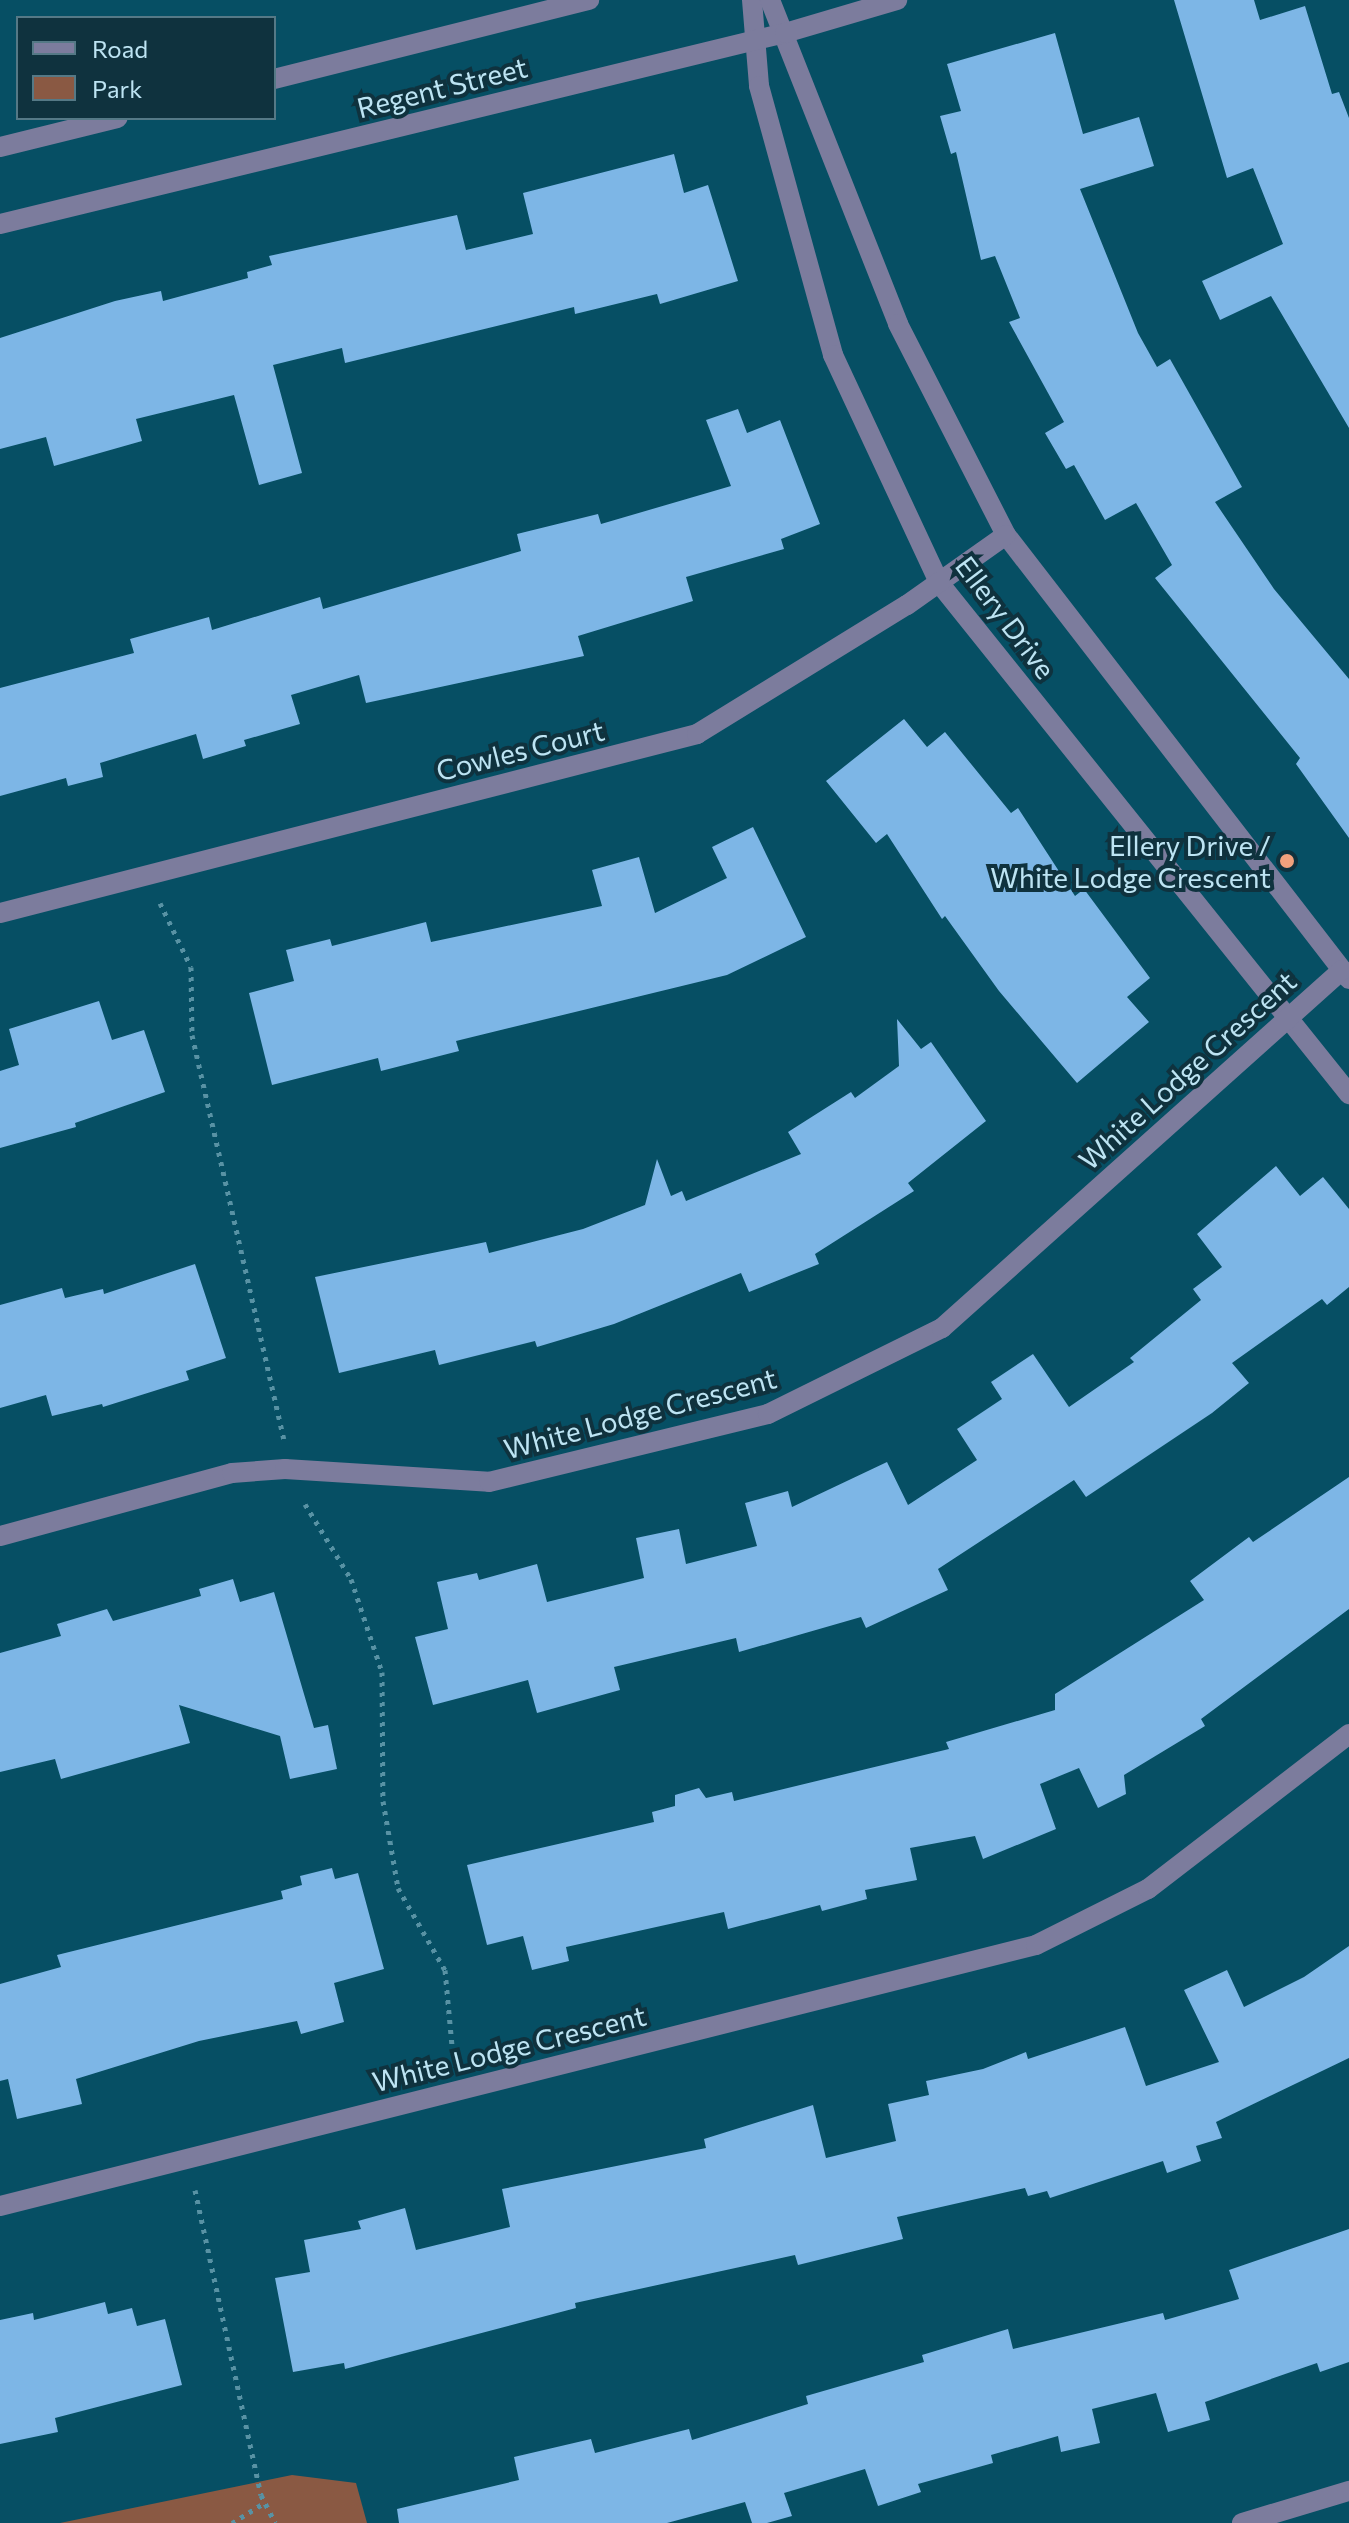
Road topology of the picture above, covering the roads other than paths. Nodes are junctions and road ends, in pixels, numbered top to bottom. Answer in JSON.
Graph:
{"nodes":[{"id":1,"x":589,"y":0,"type":"edge"},
{"id":2,"x":752,"y":0,"type":"edge"},
{"id":3,"x":770,"y":0,"type":"edge"},
{"id":4,"x":897,"y":0,"type":"edge"},
{"id":5,"x":785,"y":33,"type":"junction"},
{"id":6,"x":753,"y":40,"type":"junction"},
{"id":7,"x":276,"y":78,"type":"edge"},
{"id":8,"x":109,"y":120,"type":"edge"},
{"id":9,"x":0,"y":147,"type":"edge"},
{"id":10,"x":0,"y":224,"type":"edge"},
{"id":11,"x":1006,"y":535,"type":"junction"},
{"id":12,"x":940,"y":584,"type":"junction"},
{"id":13,"x":0,"y":913,"type":"edge"},
{"id":14,"x":1345,"y":974,"type":"edge"},
{"id":15,"x":1286,"y":1020,"type":"junction"},
{"id":16,"x":1349,"y":1094,"type":"edge"},
{"id":17,"x":0,"y":1536,"type":"edge"},
{"id":18,"x":1349,"y":1734,"type":"edge"},
{"id":19,"x":0,"y":2206,"type":"edge"},
{"id":20,"x":1349,"y":2491,"type":"edge"},
{"id":21,"x":1242,"y":2523,"type":"edge"}],
"edges":[{"from":1,"to":7,"type":"street","name":"Regent Street"},
{"from":2,"to":6,"type":"street","name":"Ellery Drive"},
{"from":3,"to":5,"type":"street","name":"Ellery Drive"},
{"from":4,"to":5,"type":"street","name":"Regent Street"},
{"from":5,"to":6,"type":"street","name":"Regent Street"},
{"from":5,"to":11,"type":"street","name":"Ellery Drive"},
{"from":6,"to":10,"type":"street","name":"Regent Street"},
{"from":6,"to":12,"type":"street","name":"Ellery Drive"},
{"from":8,"to":9,"type":"street"},
{"from":11,"to":12,"type":"street","name":"Cowles Court"},
{"from":11,"to":14,"type":"street","name":"Ellery Drive"},
{"from":12,"to":13,"type":"street","name":"Cowles Court"},
{"from":12,"to":15,"type":"street","name":"Ellery Drive"},
{"from":14,"to":15,"type":"street","name":"White Lodge Crescent"},
{"from":15,"to":16,"type":"street","name":"Ellery Drive"},
{"from":15,"to":17,"type":"street","name":"White Lodge Crescent"},
{"from":18,"to":19,"type":"street","name":"White Lodge Crescent"},
{"from":20,"to":21,"type":"street"}]}
